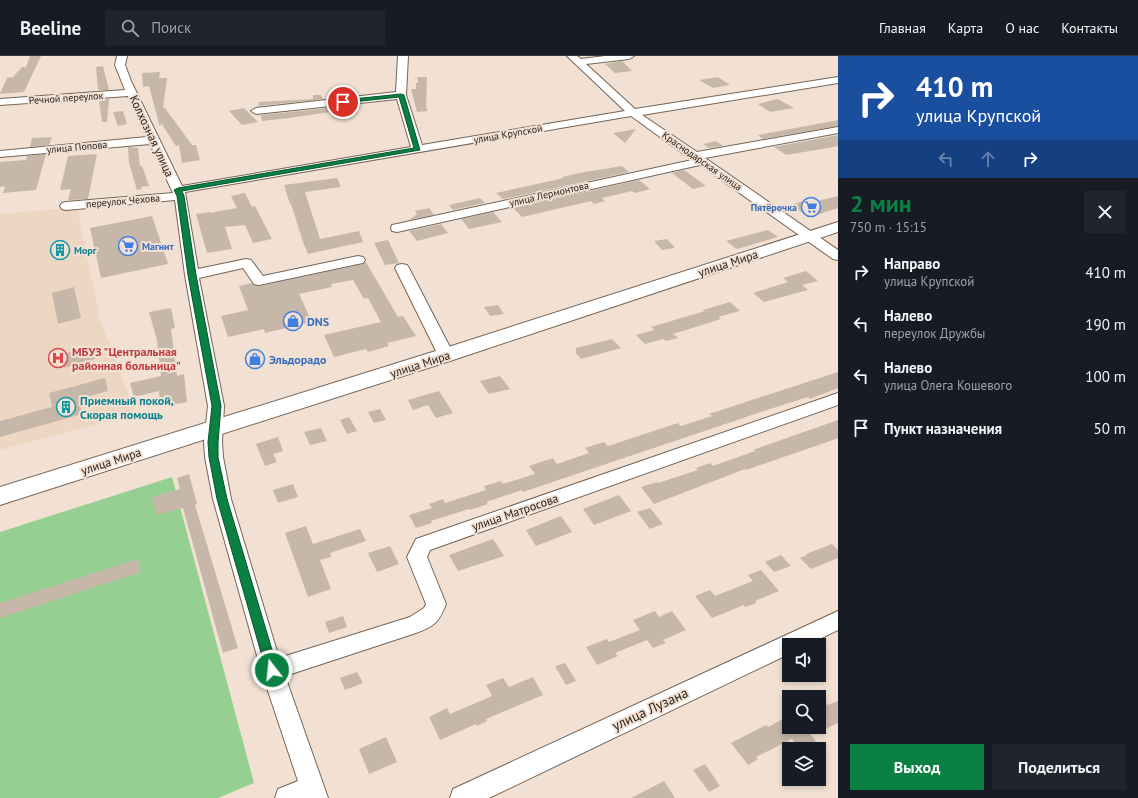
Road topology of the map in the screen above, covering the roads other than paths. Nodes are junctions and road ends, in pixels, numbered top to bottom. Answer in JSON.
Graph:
{"nodes":[{"id":1,"x":122,"y":56,"type":"edge"},
{"id":2,"x":403,"y":56,"type":"edge"},
{"id":3,"x":629,"y":56,"type":"edge"},
{"id":4,"x":576,"y":59,"type":"edge"},
{"id":5,"x":838,"y":80,"type":"edge"},
{"id":6,"x":133,"y":93,"type":"junction"},
{"id":7,"x":401,"y":95,"type":"junction"},
{"id":8,"x":0,"y":102,"type":"edge"},
{"id":9,"x":256,"y":112,"type":"dead end"},
{"id":10,"x":633,"y":113,"type":"junction"},
{"id":11,"x":838,"y":130,"type":"edge"},
{"id":12,"x":155,"y":140,"type":"junction"},
{"id":13,"x":417,"y":149,"type":"junction"},
{"id":14,"x":0,"y":154,"type":"edge"},
{"id":15,"x":698,"y":158,"type":"junction"},
{"id":16,"x":179,"y":193,"type":"junction"},
{"id":17,"x":66,"y":206,"type":"dead end"},
{"id":18,"x":397,"y":228,"type":"dead end"},
{"id":19,"x":838,"y":228,"type":"edge"},
{"id":20,"x":809,"y":237,"type":"junction"},
{"id":21,"x":838,"y":256,"type":"edge"},
{"id":22,"x":358,"y":260,"type":"dead end"},
{"id":23,"x":402,"y":268,"type":"dead end"},
{"id":24,"x":192,"y":275,"type":"junction"},
{"id":25,"x":446,"y":355,"type":"junction"},
{"id":26,"x":838,"y":399,"type":"edge"},
{"id":27,"x":214,"y":429,"type":"junction"},
{"id":28,"x":0,"y":496,"type":"edge"},
{"id":29,"x":838,"y":620,"type":"edge"},
{"id":30,"x":272,"y":670,"type":"junction"},
{"id":31,"x":314,"y":792,"type":"edge"},
{"id":32,"x":287,"y":798,"type":"edge"},
{"id":33,"x":462,"y":798,"type":"edge"}],
"edges":[{"from":1,"to":6,"type":"street","name":"Колхозная улица"},
{"from":2,"to":7,"type":"street"},
{"from":3,"to":4,"type":"street"},
{"from":4,"to":10,"type":"street","name":"Краснодарская улица"},
{"from":5,"to":10,"type":"street","name":"улица Крупской"},
{"from":6,"to":8,"type":"street","name":"Речной переулок"},
{"from":6,"to":12,"type":"street","name":"Колхозная улица"},
{"from":7,"to":9,"type":"street"},
{"from":7,"to":13,"type":"street"},
{"from":10,"to":13,"type":"street","name":"улица Крупской"},
{"from":10,"to":15,"type":"street","name":"Краснодарская улица"},
{"from":11,"to":15,"type":"street","name":"улица Лермонтова"},
{"from":12,"to":14,"type":"street","name":"улица Попова"},
{"from":12,"to":16,"type":"street","name":"Колхозная улица"},
{"from":13,"to":16,"type":"street","name":"улица Крупской"},
{"from":15,"to":18,"type":"street","name":"улица Лермонтова"},
{"from":15,"to":20,"type":"street","name":"Краснодарская улица"},
{"from":16,"to":17,"type":"street","name":"переулок Чехова"},
{"from":16,"to":24,"type":"street","name":"Колхозная улица"},
{"from":19,"to":20,"type":"main road","name":"улица Мира"},
{"from":20,"to":21,"type":"street","name":"Краснодарская улица"},
{"from":20,"to":25,"type":"main road","name":"улица Мира"},
{"from":22,"to":24,"type":"street"},
{"from":23,"to":25,"type":"street"},
{"from":24,"to":27,"type":"street","name":"Колхозная улица"},
{"from":25,"to":27,"type":"main road","name":"улица Мира"},
{"from":26,"to":30,"type":"street","name":"улица Матросова"},
{"from":27,"to":28,"type":"main road","name":"улица Мира"},
{"from":27,"to":30,"type":"street","name":"Колхозная улица"},
{"from":29,"to":33,"type":"street","name":"улица Лузана"},
{"from":30,"to":31,"type":"street","name":"Колхозная улица"},
{"from":31,"to":32,"type":"street"}]}
